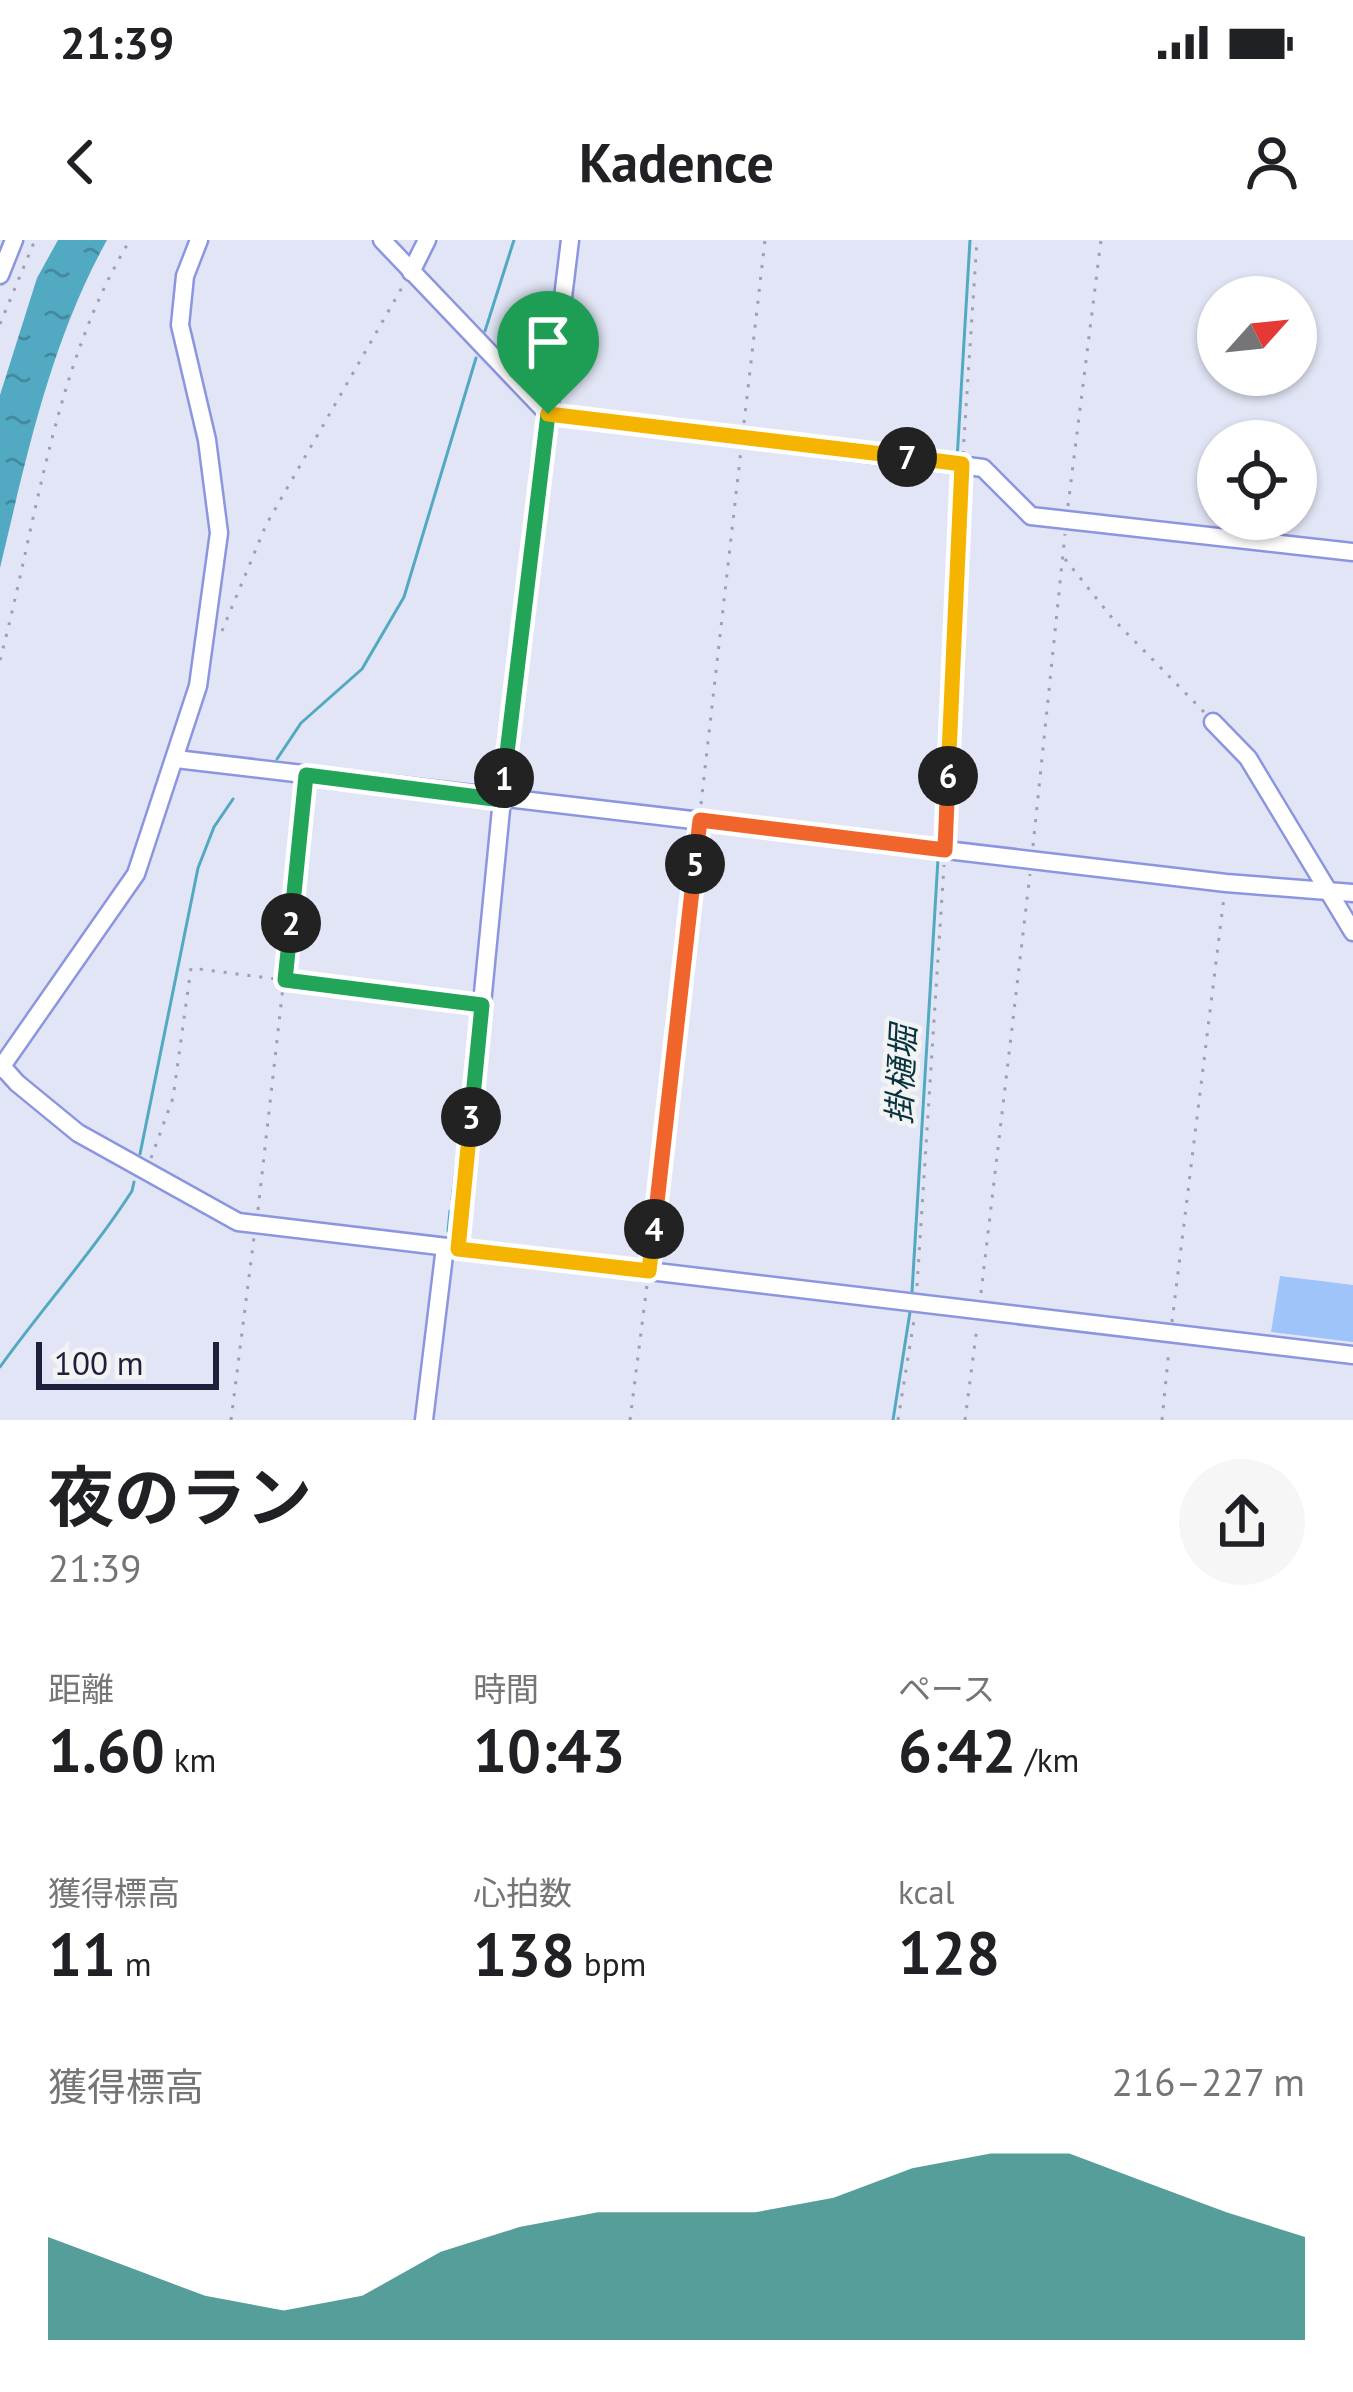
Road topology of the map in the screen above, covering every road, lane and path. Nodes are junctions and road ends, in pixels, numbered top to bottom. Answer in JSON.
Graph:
{"nodes":[{"id":1,"x":14,"y":240,"type":"edge"},
{"id":2,"x":35,"y":240,"type":"edge"},
{"id":3,"x":130,"y":240,"type":"edge"},
{"id":4,"x":199,"y":240,"type":"edge"},
{"id":5,"x":382,"y":240,"type":"edge"},
{"id":6,"x":428,"y":240,"type":"edge"},
{"id":7,"x":569,"y":240,"type":"edge"},
{"id":8,"x":765,"y":240,"type":"edge"},
{"id":9,"x":977,"y":240,"type":"edge"},
{"id":10,"x":1101,"y":240,"type":"edge"},
{"id":11,"x":2,"y":262,"type":"edge"},
{"id":12,"x":411,"y":272,"type":"junction"},
{"id":13,"x":0,"y":323,"type":"edge"},
{"id":14,"x":548,"y":414,"type":"junction"},
{"id":15,"x":742,"y":437,"type":"junction"},
{"id":16,"x":959,"y":464,"type":"junction"},
{"id":17,"x":1067,"y":521,"type":"junction"},
{"id":18,"x":1353,"y":553,"type":"edge"},
{"id":19,"x":1063,"y":556,"type":"junction"},
{"id":20,"x":202,"y":657,"type":"junction"},
{"id":21,"x":0,"y":660,"type":"edge"},
{"id":22,"x":1213,"y":722,"type":"joint"},
{"id":23,"x":176,"y":759,"type":"junction"},
{"id":24,"x":306,"y":775,"type":"junction"},
{"id":25,"x":502,"y":800,"type":"junction"},
{"id":26,"x":700,"y":820,"type":"junction"},
{"id":27,"x":941,"y":850,"type":"junction"},
{"id":28,"x":1031,"y":861,"type":"junction"},
{"id":29,"x":1226,"y":883,"type":"junction"},
{"id":30,"x":1328,"y":890,"type":"junction"},
{"id":31,"x":1353,"y":893,"type":"edge"},
{"id":32,"x":1353,"y":932,"type":"edge"},
{"id":33,"x":285,"y":980,"type":"junction"},
{"id":34,"x":482,"y":1005,"type":"junction"},
{"id":35,"x":1,"y":1066,"type":"edge"},
{"id":36,"x":147,"y":1171,"type":"junction"},
{"id":37,"x":256,"y":1224,"type":"junction"},
{"id":38,"x":451,"y":1248,"type":"junction"},
{"id":39,"x":649,"y":1271,"type":"junction"},
{"id":40,"x":913,"y":1302,"type":"junction"},
{"id":41,"x":979,"y":1311,"type":"junction"},
{"id":42,"x":1171,"y":1332,"type":"junction"},
{"id":43,"x":1353,"y":1355,"type":"edge"},
{"id":44,"x":231,"y":1420,"type":"edge"},
{"id":45,"x":424,"y":1420,"type":"edge"},
{"id":46,"x":630,"y":1420,"type":"edge"},
{"id":47,"x":898,"y":1420,"type":"edge"},
{"id":48,"x":965,"y":1420,"type":"edge"},
{"id":49,"x":1162,"y":1420,"type":"edge"}],
"edges":[{"from":1,"to":11,"type":"street"},
{"from":2,"to":13,"type":"path"},
{"from":3,"to":21,"type":"path"},
{"from":4,"to":20,"type":"street"},
{"from":5,"to":12,"type":"street"},
{"from":6,"to":12,"type":"street"},
{"from":7,"to":14,"type":"street"},
{"from":8,"to":15,"type":"path"},
{"from":9,"to":16,"type":"path"},
{"from":10,"to":17,"type":"path"},
{"from":12,"to":14,"type":"street"},
{"from":12,"to":20,"type":"path"},
{"from":14,"to":15,"type":"street"},
{"from":14,"to":25,"type":"street"},
{"from":15,"to":16,"type":"street"},
{"from":15,"to":26,"type":"path"},
{"from":16,"to":17,"type":"street"},
{"from":16,"to":27,"type":"path"},
{"from":17,"to":18,"type":"street"},
{"from":17,"to":19,"type":"path"},
{"from":19,"to":22,"type":"path"},
{"from":19,"to":28,"type":"path"},
{"from":20,"to":23,"type":"street"},
{"from":22,"to":30,"type":"street"},
{"from":23,"to":24,"type":"street"},
{"from":23,"to":35,"type":"street"},
{"from":24,"to":25,"type":"street"},
{"from":24,"to":33,"type":"path"},
{"from":25,"to":26,"type":"street"},
{"from":25,"to":34,"type":"street"},
{"from":26,"to":27,"type":"street"},
{"from":26,"to":39,"type":"path"},
{"from":27,"to":28,"type":"street"},
{"from":27,"to":40,"type":"path"},
{"from":28,"to":29,"type":"street"},
{"from":28,"to":41,"type":"path"},
{"from":29,"to":30,"type":"street"},
{"from":29,"to":42,"type":"path"},
{"from":30,"to":31,"type":"street"},
{"from":30,"to":32,"type":"street"},
{"from":33,"to":34,"type":"path"},
{"from":33,"to":36,"type":"path"},
{"from":33,"to":37,"type":"path"},
{"from":34,"to":38,"type":"street"},
{"from":35,"to":36,"type":"street"},
{"from":36,"to":37,"type":"street"},
{"from":37,"to":38,"type":"street"},
{"from":37,"to":44,"type":"path"},
{"from":38,"to":39,"type":"street"},
{"from":38,"to":45,"type":"street"},
{"from":39,"to":40,"type":"street"},
{"from":39,"to":46,"type":"path"},
{"from":40,"to":41,"type":"street"},
{"from":40,"to":47,"type":"path"},
{"from":41,"to":42,"type":"street"},
{"from":41,"to":48,"type":"path"},
{"from":42,"to":43,"type":"street"},
{"from":42,"to":49,"type":"path"}]}
